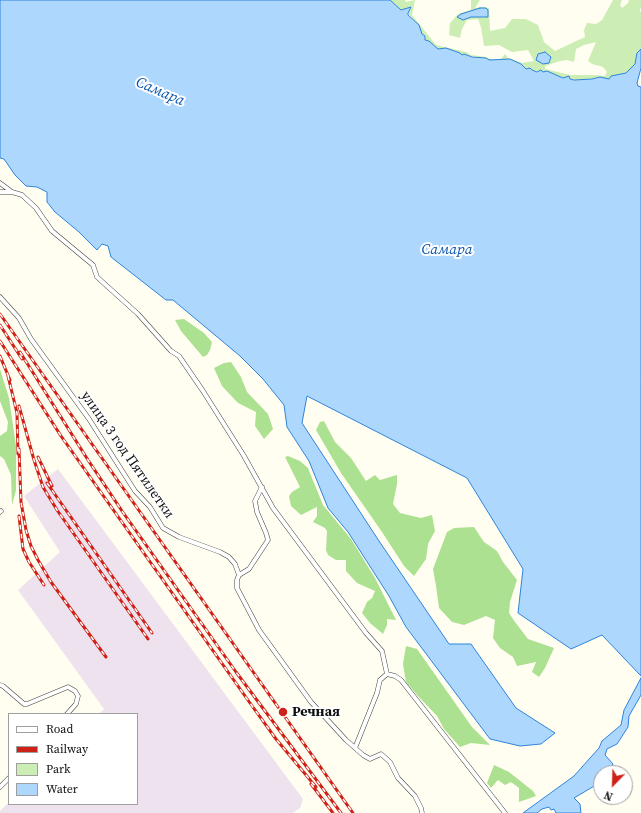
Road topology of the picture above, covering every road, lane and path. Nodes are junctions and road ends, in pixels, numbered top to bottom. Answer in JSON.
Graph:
{"nodes":[{"id":1,"x":0,"y":183,"type":"edge"},
{"id":2,"x":0,"y":192,"type":"edge"},
{"id":3,"x":12,"y":192,"type":"junction"},
{"id":4,"x":0,"y":297,"type":"edge"},
{"id":5,"x":262,"y":487,"type":"junction"},
{"id":6,"x":239,"y":575,"type":"junction"},
{"id":7,"x":387,"y":674,"type":"junction"},
{"id":8,"x":0,"y":685,"type":"edge"},
{"id":9,"x":68,"y":713,"type":"edge"},
{"id":10,"x":355,"y":748,"type":"junction"},
{"id":11,"x":8,"y":779,"type":"edge"},
{"id":12,"x":0,"y":787,"type":"edge"},
{"id":13,"x":422,"y":813,"type":"edge"},
{"id":14,"x":506,"y":813,"type":"edge"}],
"edges":[{"from":1,"to":3,"type":"street"},
{"from":2,"to":3,"type":"street"},
{"from":3,"to":5,"type":"street"},
{"from":4,"to":6,"type":"street","name":"улица 3 год Пятилетки"},
{"from":5,"to":6,"type":"street"},
{"from":5,"to":7,"type":"street"},
{"from":6,"to":10,"type":"street","name":"улица 3 год Пятилетки"},
{"from":7,"to":10,"type":"street"},
{"from":7,"to":14,"type":"street"},
{"from":8,"to":9,"type":"street"},
{"from":10,"to":13,"type":"street","name":"улица 3 год Пятилетки"},
{"from":11,"to":12,"type":"street"}]}
